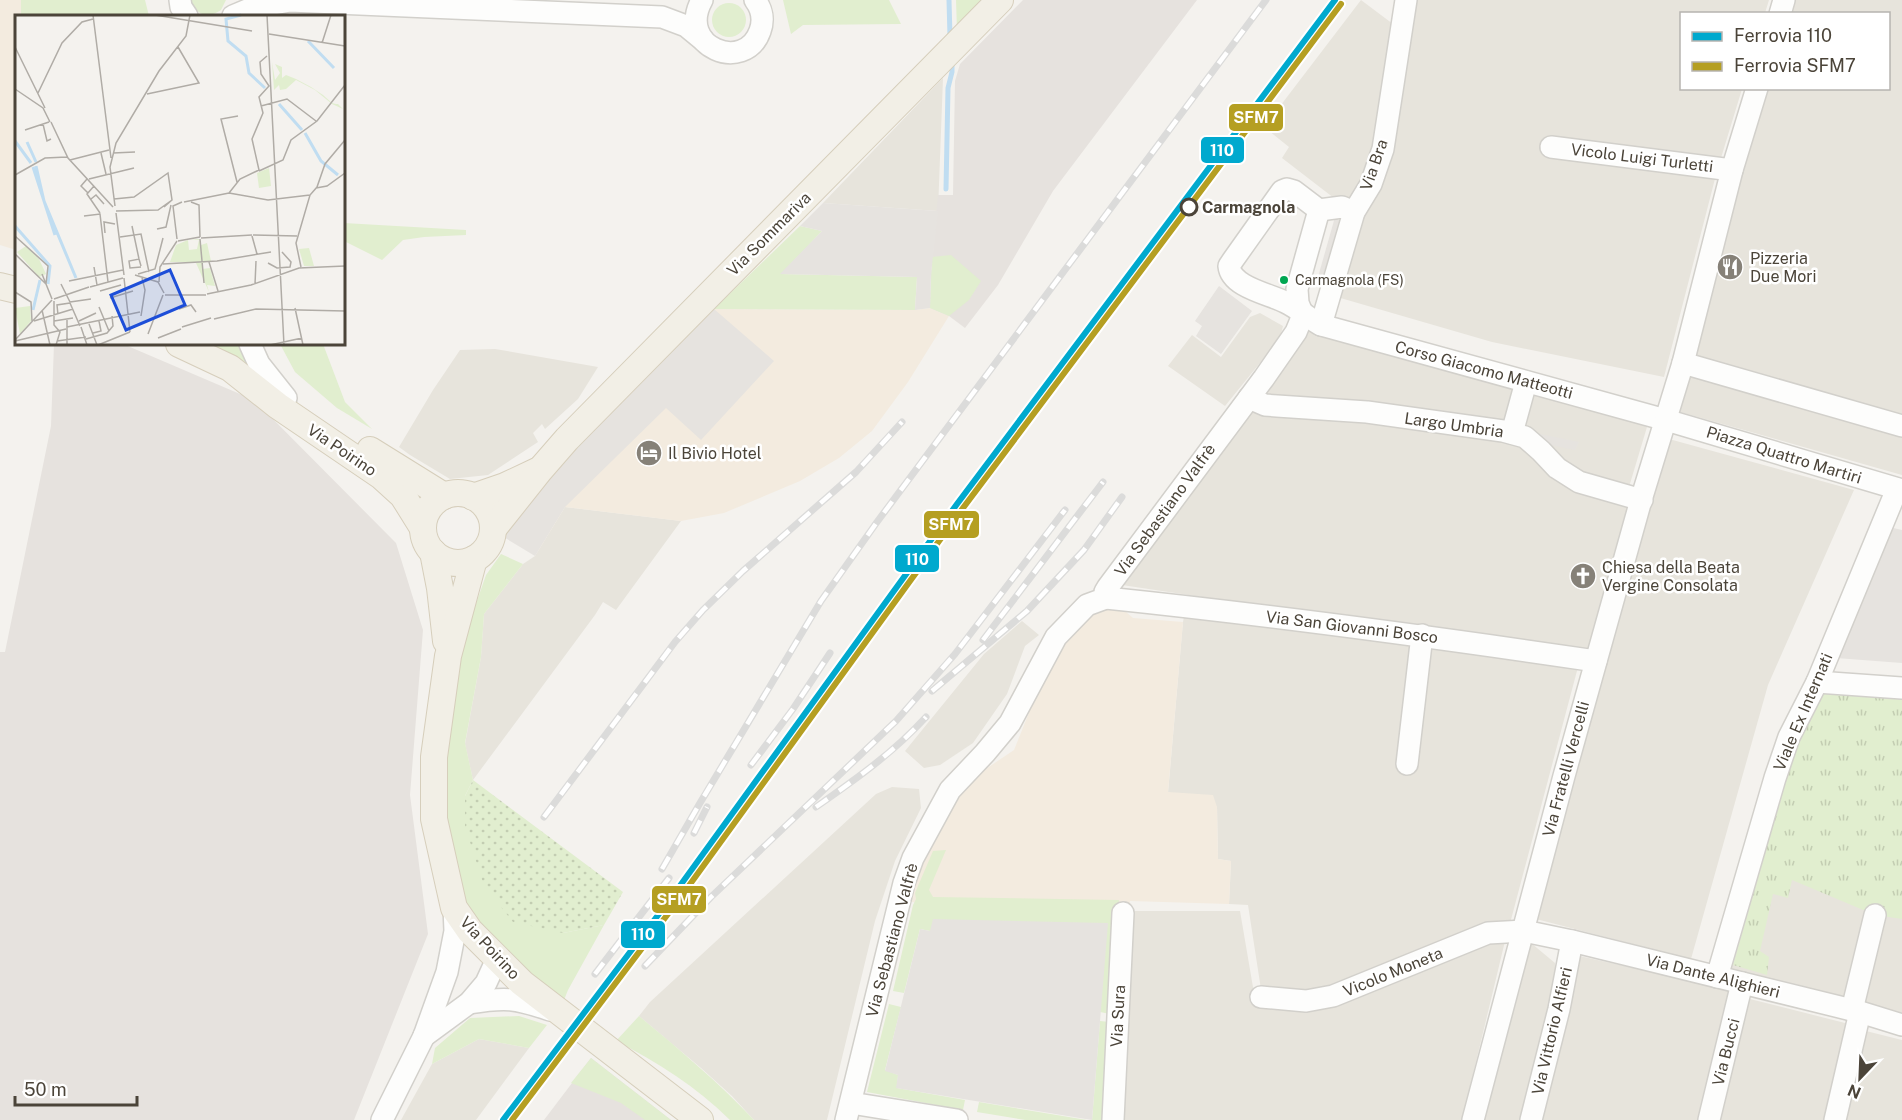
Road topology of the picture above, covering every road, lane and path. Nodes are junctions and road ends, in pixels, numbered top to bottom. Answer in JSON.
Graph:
{"nodes":[{"id":1,"x":240,"y":0,"type":"edge"},
{"id":2,"x":702,"y":0,"type":"edge"},
{"id":3,"x":755,"y":0,"type":"edge"},
{"id":4,"x":1000,"y":0,"type":"edge"},
{"id":5,"x":1406,"y":0,"type":"edge"},
{"id":6,"x":288,"y":1,"type":"edge"},
{"id":7,"x":233,"y":15,"type":"edge"},
{"id":8,"x":234,"y":15,"type":"edge"},
{"id":9,"x":662,"y":16,"type":"junction"},
{"id":10,"x":702,"y":40,"type":"junction"},
{"id":11,"x":1756,"y":90,"type":"edge"},
{"id":12,"x":1551,"y":147,"type":"dead end"},
{"id":13,"x":1732,"y":170,"type":"junction"},
{"id":14,"x":1319,"y":210,"type":"junction"},
{"id":15,"x":1354,"y":212,"type":"junction"},
{"id":16,"x":0,"y":286,"type":"edge"},
{"id":17,"x":15,"y":290,"type":"edge"},
{"id":18,"x":1312,"y":320,"type":"junction"},
{"id":19,"x":184,"y":345,"type":"edge"},
{"id":20,"x":250,"y":345,"type":"edge"},
{"id":21,"x":1683,"y":363,"type":"junction"},
{"id":22,"x":249,"y":382,"type":"junction"},
{"id":23,"x":1526,"y":382,"type":"junction"},
{"id":24,"x":286,"y":398,"type":"junction"},
{"id":25,"x":1249,"y":398,"type":"junction"},
{"id":26,"x":1666,"y":420,"type":"junction"},
{"id":27,"x":1902,"y":426,"type":"edge"},
{"id":28,"x":1512,"y":433,"type":"junction"},
{"id":29,"x":540,"y":470,"type":"junction"},
{"id":30,"x":1900,"y":489,"type":"edge"},
{"id":31,"x":444,"y":496,"type":"junction"},
{"id":32,"x":472,"y":497,"type":"junction"},
{"id":33,"x":1641,"y":500,"type":"junction"},
{"id":34,"x":423,"y":528,"type":"junction"},
{"id":35,"x":493,"y":530,"type":"junction"},
{"id":36,"x":433,"y":552,"type":"junction"},
{"id":37,"x":474,"y":559,"type":"junction"},
{"id":38,"x":1106,"y":598,"type":"junction"},
{"id":39,"x":1422,"y":635,"type":"junction"},
{"id":40,"x":448,"y":656,"type":"junction"},
{"id":41,"x":1596,"y":661,"type":"junction"},
{"id":42,"x":1817,"y":682,"type":"junction"},
{"id":43,"x":1902,"y":688,"type":"edge"},
{"id":44,"x":1407,"y":764,"type":"dead end"},
{"id":45,"x":454,"y":908,"type":"junction"},
{"id":46,"x":1123,"y":913,"type":"dead end"},
{"id":47,"x":1875,"y":915,"type":"dead end"},
{"id":48,"x":1524,"y":931,"type":"junction"},
{"id":49,"x":1572,"y":941,"type":"junction"},
{"id":50,"x":493,"y":956,"type":"junction"},
{"id":51,"x":447,"y":972,"type":"junction"},
{"id":52,"x":1718,"y":977,"type":"junction"},
{"id":53,"x":1742,"y":983,"type":"junction"},
{"id":54,"x":1261,"y":997,"type":"dead end"},
{"id":55,"x":469,"y":1003,"type":"junction"},
{"id":56,"x":1856,"y":1011,"type":"junction"},
{"id":57,"x":561,"y":1014,"type":"junction"},
{"id":58,"x":1902,"y":1025,"type":"edge"},
{"id":59,"x":424,"y":1036,"type":"junction"},
{"id":60,"x":848,"y":1112,"type":"edge"},
{"id":61,"x":382,"y":1120,"type":"edge"},
{"id":62,"x":700,"y":1120,"type":"edge"},
{"id":63,"x":957,"y":1120,"type":"edge"},
{"id":64,"x":1113,"y":1120,"type":"edge"},
{"id":65,"x":1473,"y":1120,"type":"edge"},
{"id":66,"x":1531,"y":1120,"type":"edge"},
{"id":67,"x":1709,"y":1120,"type":"edge"},
{"id":68,"x":1835,"y":1120,"type":"edge"}],
"edges":[{"from":1,"to":7,"type":"street"},
{"from":2,"to":9,"type":"street"},
{"from":2,"to":10,"type":"street"},
{"from":3,"to":10,"type":"street"},
{"from":4,"to":29,"type":"main road","name":"Via Sommariva"},
{"from":5,"to":15,"type":"street","name":"Via Bra"},
{"from":6,"to":8,"type":"street"},
{"from":6,"to":9,"type":"street"},
{"from":9,"to":10,"type":"street"},
{"from":11,"to":13,"type":"street","name":"Via Fratelli Vercelli"},
{"from":12,"to":13,"type":"street","name":"Vicolo Luigi Turletti"},
{"from":13,"to":21,"type":"street","name":"Via Fratelli Vercelli"},
{"from":14,"to":15,"type":"street"},
{"from":14,"to":18,"type":"street"},
{"from":14,"to":18,"type":"street","name":"Corso Giacomo Matteotti"},
{"from":15,"to":18,"type":"street","name":"Via Bra"},
{"from":16,"to":17,"type":"main road"},
{"from":18,"to":23,"type":"street","name":"Corso Giacomo Matteotti"},
{"from":18,"to":25,"type":"street","name":"Via Sebastiano Valfrè"},
{"from":19,"to":22,"type":"main road","name":"Via Poirino"},
{"from":20,"to":24,"type":"street"},
{"from":21,"to":26,"type":"street","name":"Via Fratelli Vercelli"},
{"from":21,"to":27,"type":"street"},
{"from":22,"to":24,"type":"main road","name":"Via Poirino"},
{"from":22,"to":34,"type":"main road","name":"Via Poirino"},
{"from":23,"to":26,"type":"street","name":"Corso Giacomo Matteotti"},
{"from":23,"to":28,"type":"street"},
{"from":24,"to":31,"type":"main road","name":"Via Poirino"},
{"from":25,"to":28,"type":"street","name":"Largo Umbria"},
{"from":25,"to":38,"type":"street","name":"Via Sebastiano Valfrè"},
{"from":26,"to":30,"type":"street","name":"Piazza Quattro Martiri"},
{"from":26,"to":33,"type":"street","name":"Via Fratelli Vercelli"},
{"from":28,"to":33,"type":"street","name":"Largo Umbria"},
{"from":29,"to":32,"type":"main road","name":"Via Sommariva"},
{"from":29,"to":35,"type":"main road","name":"Via Sommariva"},
{"from":30,"to":42,"type":"street","name":"Viale Ex Internati"},
{"from":31,"to":32,"type":"main road","name":"Via Poirino"},
{"from":31,"to":34,"type":"main road"},
{"from":32,"to":35,"type":"main road"},
{"from":33,"to":41,"type":"street","name":"Via Fratelli Vercelli"},
{"from":34,"to":36,"type":"main road","name":"Via Poirino"},
{"from":35,"to":37,"type":"main road","name":"Via Poirino"},
{"from":36,"to":37,"type":"main road"},
{"from":36,"to":40,"type":"main road","name":"Via Poirino"},
{"from":37,"to":40,"type":"main road","name":"Via Poirino"},
{"from":38,"to":39,"type":"street","name":"Via San Giovanni Bosco"},
{"from":38,"to":60,"type":"street","name":"Via Sebastiano Valfrè"},
{"from":39,"to":41,"type":"street","name":"Via San Giovanni Bosco"},
{"from":39,"to":44,"type":"street"},
{"from":40,"to":45,"type":"main road","name":"Via Poirino"},
{"from":41,"to":48,"type":"street","name":"Via Fratelli Vercelli"},
{"from":42,"to":43,"type":"street"},
{"from":42,"to":52,"type":"street","name":"Viale Ex Internati"},
{"from":45,"to":50,"type":"main road","name":"Via Poirino"},
{"from":45,"to":51,"type":"street"},
{"from":46,"to":64,"type":"street","name":"Via Sura"},
{"from":47,"to":56,"type":"street"},
{"from":48,"to":49,"type":"street","name":"Via Dante Alighieri"},
{"from":48,"to":54,"type":"street","name":"Vicolo Moneta"},
{"from":48,"to":65,"type":"street","name":"Via Fratelli Vercelli"},
{"from":49,"to":52,"type":"street","name":"Via Dante Alighieri"},
{"from":49,"to":66,"type":"street","name":"Via Vittorio Alfieri"},
{"from":50,"to":51,"type":"street"},
{"from":50,"to":55,"type":"street"},
{"from":50,"to":57,"type":"main road","name":"Via Poirino"},
{"from":51,"to":59,"type":"street"},
{"from":52,"to":53,"type":"street","name":"Via Dante Alighieri"},
{"from":53,"to":56,"type":"street","name":"Via Dante Alighieri"},
{"from":53,"to":67,"type":"street","name":"Via Bucci"},
{"from":55,"to":57,"type":"street"},
{"from":55,"to":59,"type":"street"},
{"from":56,"to":58,"type":"street","name":"Via Dante Alighieri"},
{"from":56,"to":68,"type":"street"},
{"from":57,"to":62,"type":"main road","name":"Via Poirino"},
{"from":59,"to":61,"type":"street"},
{"from":60,"to":63,"type":"street"}]}
